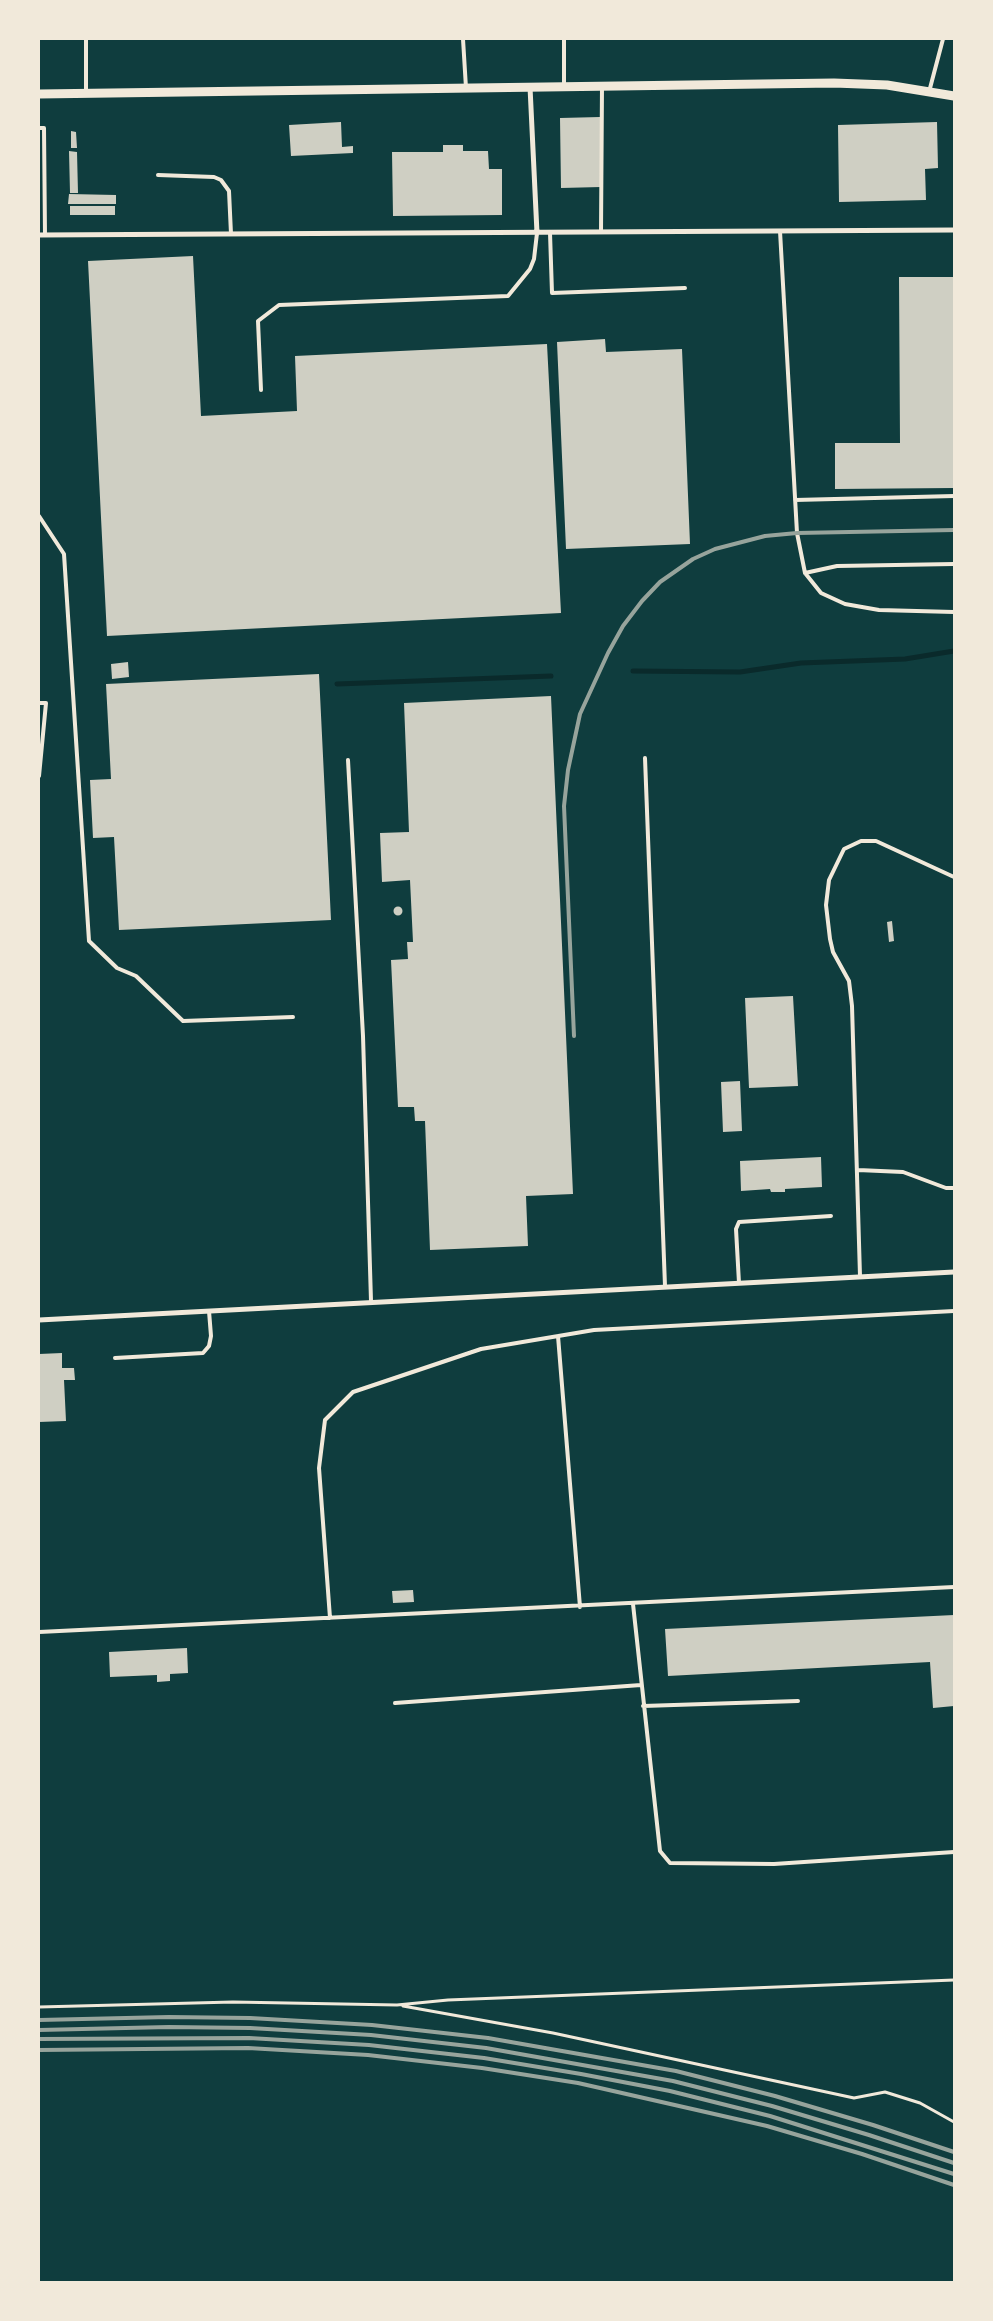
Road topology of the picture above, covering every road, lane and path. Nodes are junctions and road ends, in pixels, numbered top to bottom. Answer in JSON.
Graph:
{"nodes":[{"id":1,"x":86,"y":39,"type":"edge"},
{"id":2,"x":463,"y":39,"type":"edge"},
{"id":3,"x":564,"y":39,"type":"edge"},
{"id":4,"x":943,"y":39,"type":"edge"},
{"id":5,"x":564,"y":86,"type":"junction"},
{"id":6,"x":602,"y":86,"type":"junction"},
{"id":7,"x":530,"y":87,"type":"junction"},
{"id":8,"x":466,"y":88,"type":"junction"},
{"id":9,"x":929,"y":92,"type":"junction"},
{"id":10,"x":39,"y":94,"type":"edge"},
{"id":11,"x":86,"y":94,"type":"junction"},
{"id":12,"x":954,"y":96,"type":"edge"},
{"id":13,"x":39,"y":128,"type":"edge"},
{"id":14,"x":158,"y":175,"type":"dead end"},
{"id":15,"x":954,"y":230,"type":"edge"},
{"id":16,"x":780,"y":231,"type":"junction"},
{"id":17,"x":601,"y":232,"type":"junction"},
{"id":18,"x":537,"y":233,"type":"junction"},
{"id":19,"x":550,"y":233,"type":"junction"},
{"id":20,"x":39,"y":234,"type":"edge"},
{"id":21,"x":46,"y":234,"type":"junction"},
{"id":22,"x":231,"y":234,"type":"junction"},
{"id":23,"x":685,"y":288,"type":"dead end"},
{"id":24,"x":261,"y":390,"type":"dead end"},
{"id":25,"x":954,"y":496,"type":"edge"},
{"id":26,"x":795,"y":500,"type":"junction"},
{"id":27,"x":39,"y":516,"type":"edge"},
{"id":28,"x":954,"y":564,"type":"edge"},
{"id":29,"x":805,"y":573,"type":"junction"},
{"id":30,"x":954,"y":612,"type":"edge"},
{"id":31,"x":39,"y":703,"type":"edge"},
{"id":32,"x":645,"y":758,"type":"dead end"},
{"id":33,"x":348,"y":760,"type":"dead end"},
{"id":34,"x":39,"y":776,"type":"edge"},
{"id":35,"x":954,"y":877,"type":"edge"},
{"id":36,"x":293,"y":1017,"type":"dead end"},
{"id":37,"x":858,"y":1170,"type":"junction"},
{"id":38,"x":954,"y":1188,"type":"edge"},
{"id":39,"x":830,"y":1216,"type":"dead end"},
{"id":40,"x":954,"y":1272,"type":"edge"},
{"id":41,"x":860,"y":1276,"type":"junction"},
{"id":42,"x":739,"y":1283,"type":"junction"},
{"id":43,"x":665,"y":1286,"type":"junction"},
{"id":44,"x":371,"y":1301,"type":"junction"},
{"id":45,"x":209,"y":1311,"type":"junction"},
{"id":46,"x":954,"y":1311,"type":"edge"},
{"id":47,"x":39,"y":1320,"type":"edge"},
{"id":48,"x":558,"y":1336,"type":"junction"},
{"id":49,"x":115,"y":1358,"type":"dead end"},
{"id":50,"x":954,"y":1587,"type":"edge"},
{"id":51,"x":633,"y":1604,"type":"junction"},
{"id":52,"x":580,"y":1607,"type":"junction"},
{"id":53,"x":330,"y":1618,"type":"junction"},
{"id":54,"x":39,"y":1632,"type":"edge"},
{"id":55,"x":641,"y":1685,"type":"junction"},
{"id":56,"x":798,"y":1701,"type":"dead end"},
{"id":57,"x":395,"y":1702,"type":"dead end"},
{"id":58,"x":643,"y":1706,"type":"junction"},
{"id":59,"x":954,"y":1852,"type":"edge"},
{"id":60,"x":954,"y":1980,"type":"edge"},
{"id":61,"x":398,"y":2005,"type":"junction"},
{"id":62,"x":39,"y":2007,"type":"edge"},
{"id":63,"x":954,"y":2122,"type":"edge"}],
"edges":[{"from":1,"to":11,"type":"lane"},
{"from":2,"to":8,"type":"lane"},
{"from":3,"to":5,"type":"lane"},
{"from":4,"to":9,"type":"lane"},
{"from":5,"to":6,"type":"street"},
{"from":5,"to":7,"type":"street"},
{"from":6,"to":9,"type":"street"},
{"from":6,"to":17,"type":"lane"},
{"from":7,"to":8,"type":"street"},
{"from":7,"to":18,"type":"street"},
{"from":8,"to":11,"type":"street"},
{"from":9,"to":12,"type":"street"},
{"from":10,"to":11,"type":"street"},
{"from":13,"to":21,"type":"lane"},
{"from":14,"to":22,"type":"lane"},
{"from":15,"to":16,"type":"street"},
{"from":16,"to":17,"type":"street"},
{"from":16,"to":26,"type":"lane"},
{"from":17,"to":19,"type":"street"},
{"from":18,"to":19,"type":"street"},
{"from":18,"to":22,"type":"street"},
{"from":18,"to":24,"type":"lane"},
{"from":19,"to":23,"type":"lane"},
{"from":20,"to":21,"type":"street"},
{"from":21,"to":22,"type":"street"},
{"from":25,"to":26,"type":"lane"},
{"from":26,"to":29,"type":"lane"},
{"from":27,"to":36,"type":"lane"},
{"from":28,"to":29,"type":"lane"},
{"from":29,"to":30,"type":"lane"},
{"from":31,"to":34,"type":"lane"},
{"from":32,"to":43,"type":"lane"},
{"from":33,"to":44,"type":"lane"},
{"from":35,"to":37,"type":"lane"},
{"from":37,"to":38,"type":"lane"},
{"from":37,"to":41,"type":"lane"},
{"from":39,"to":42,"type":"lane"},
{"from":40,"to":41,"type":"street"},
{"from":41,"to":42,"type":"street"},
{"from":42,"to":43,"type":"street"},
{"from":43,"to":44,"type":"street"},
{"from":44,"to":45,"type":"street"},
{"from":45,"to":47,"type":"street"},
{"from":45,"to":49,"type":"lane"},
{"from":46,"to":48,"type":"lane"},
{"from":48,"to":52,"type":"lane"},
{"from":48,"to":53,"type":"lane"},
{"from":50,"to":51,"type":"lane"},
{"from":51,"to":52,"type":"lane"},
{"from":51,"to":55,"type":"lane"},
{"from":52,"to":53,"type":"lane"},
{"from":53,"to":54,"type":"lane"},
{"from":55,"to":57,"type":"lane"},
{"from":55,"to":58,"type":"lane"},
{"from":56,"to":58,"type":"lane"},
{"from":58,"to":59,"type":"lane"},
{"from":60,"to":61,"type":"path"},
{"from":61,"to":62,"type":"path"},
{"from":61,"to":63,"type":"path"}]}
